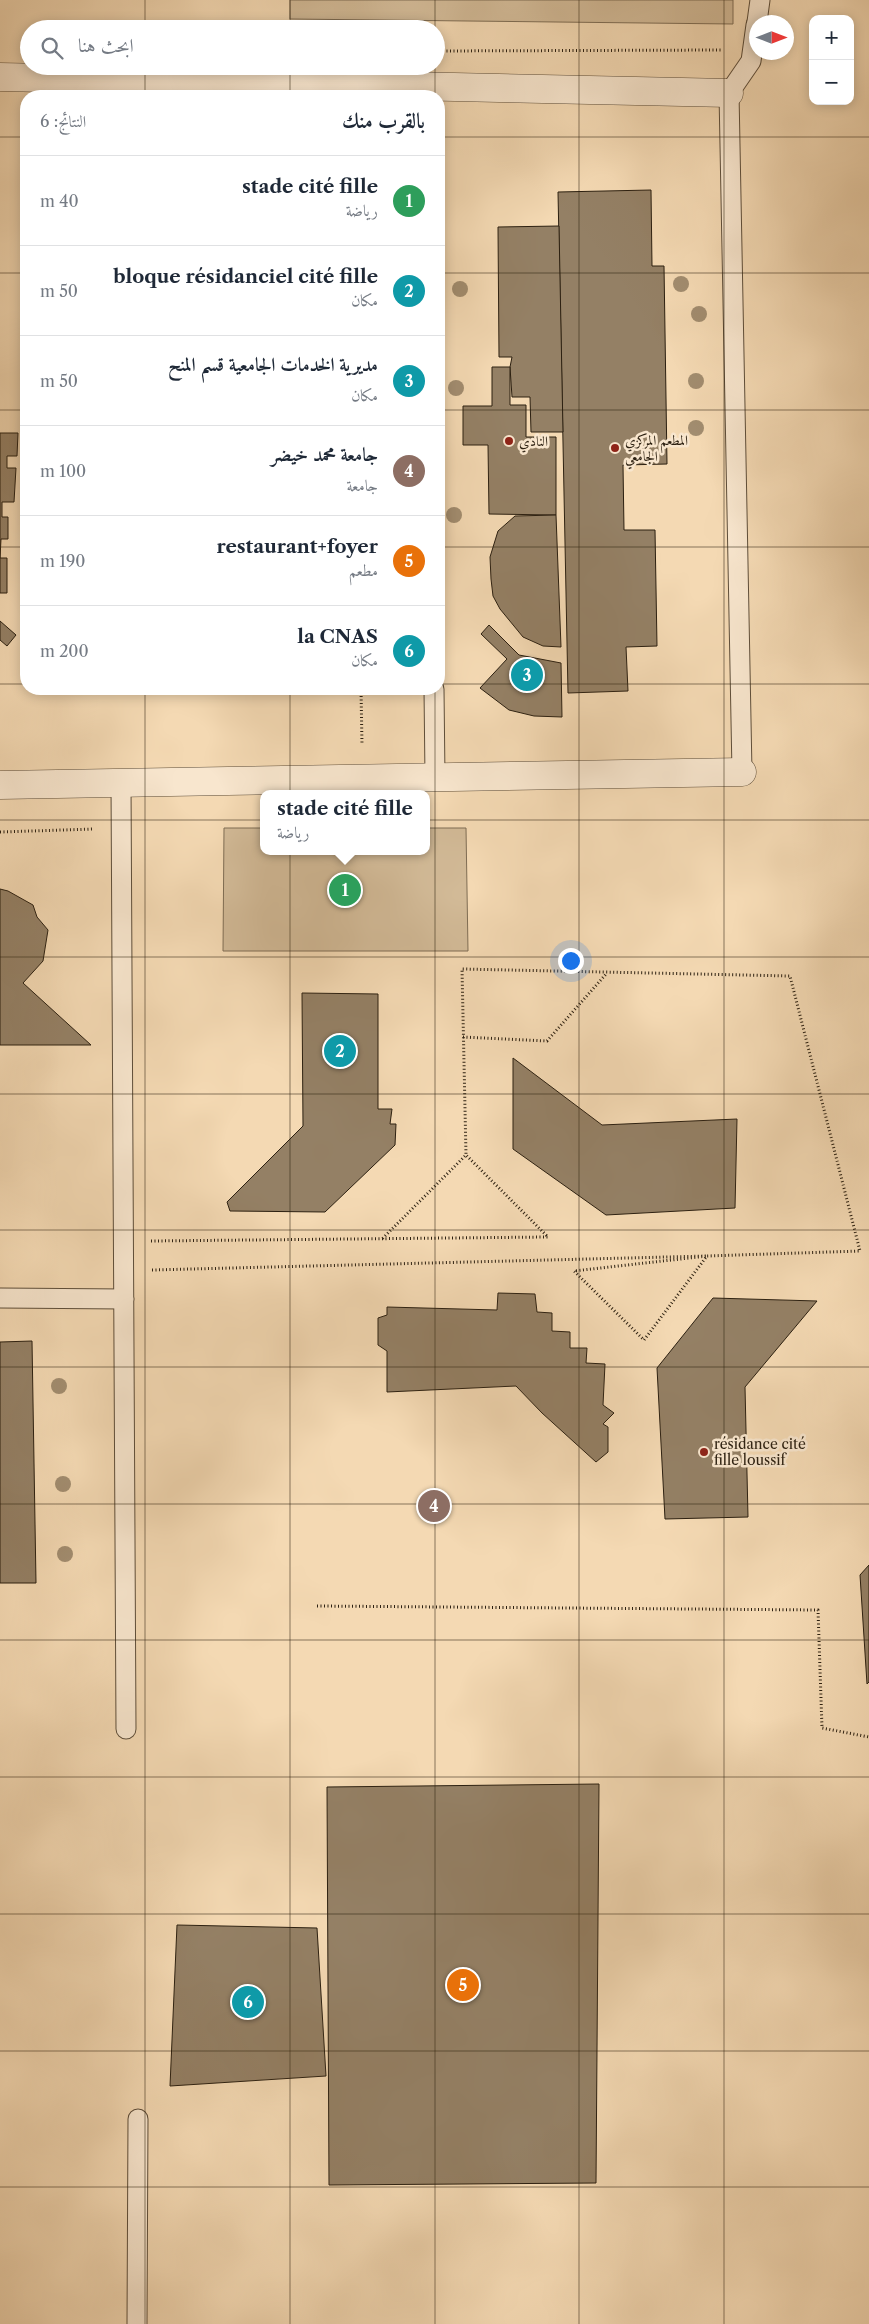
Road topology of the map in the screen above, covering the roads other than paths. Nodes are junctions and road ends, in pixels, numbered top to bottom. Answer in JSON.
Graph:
{"nodes":[{"id":1,"x":760,"y":0,"type":"edge"},
{"id":2,"x":758,"y":15,"type":"edge"},
{"id":3,"x":751,"y":60,"type":"edge"},
{"id":4,"x":0,"y":77,"type":"edge"},
{"id":5,"x":396,"y":90,"type":"edge"},
{"id":6,"x":445,"y":91,"type":"edge"},
{"id":7,"x":729,"y":93,"type":"junction"},
{"id":8,"x":434,"y":695,"type":"edge"},
{"id":9,"x":742,"y":772,"type":"joint"},
{"id":10,"x":435,"y":777,"type":"junction"},
{"id":11,"x":121,"y":783,"type":"junction"},
{"id":12,"x":0,"y":785,"type":"edge"},
{"id":13,"x":0,"y":1298,"type":"edge"},
{"id":14,"x":124,"y":1300,"type":"junction"},
{"id":15,"x":126,"y":1729,"type":"dead end"},
{"id":16,"x":138,"y":2119,"type":"dead end"},
{"id":17,"x":137,"y":2324,"type":"edge"}],
"edges":[{"from":1,"to":2,"type":"lane"},
{"from":3,"to":7,"type":"lane"},
{"from":4,"to":5,"type":"street"},
{"from":6,"to":7,"type":"street"},
{"from":7,"to":9,"type":"lane"},
{"from":8,"to":10,"type":"lane"},
{"from":9,"to":10,"type":"street"},
{"from":10,"to":11,"type":"street"},
{"from":11,"to":12,"type":"street"},
{"from":11,"to":14,"type":"lane"},
{"from":13,"to":14,"type":"lane"},
{"from":14,"to":15,"type":"lane"},
{"from":16,"to":17,"type":"lane"}]}
